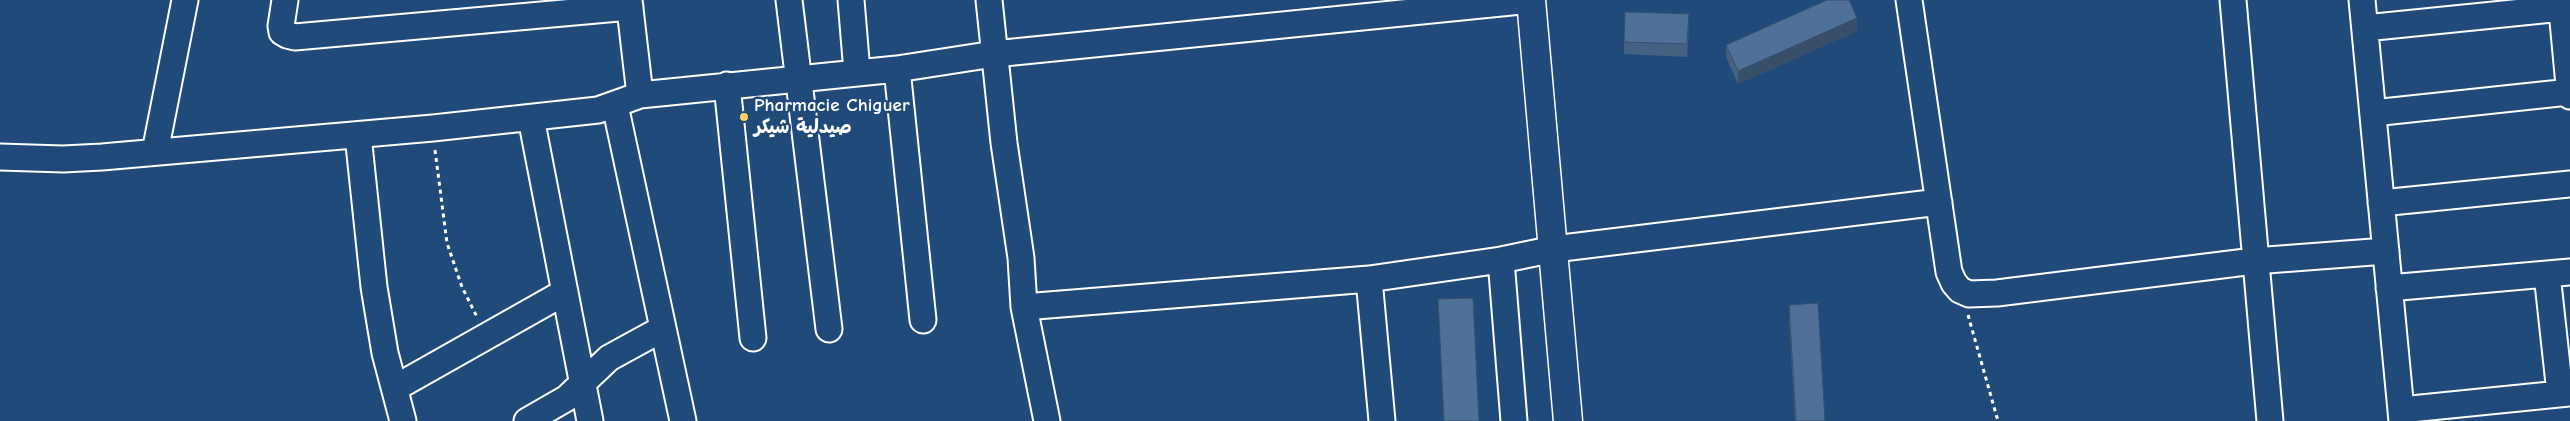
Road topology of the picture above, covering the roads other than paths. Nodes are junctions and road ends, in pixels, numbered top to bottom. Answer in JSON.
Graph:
{"nodes":[{"id":1,"x":185,"y":0,"type":"edge"},
{"id":2,"x":285,"y":0,"type":"edge"},
{"id":3,"x":789,"y":0,"type":"edge"},
{"id":4,"x":851,"y":0,"type":"edge"},
{"id":5,"x":990,"y":0,"type":"edge"},
{"id":6,"x":1531,"y":0,"type":"edge"},
{"id":7,"x":1909,"y":0,"type":"edge"},
{"id":8,"x":2233,"y":0,"type":"edge"},
{"id":9,"x":2362,"y":0,"type":"edge"},
{"id":10,"x":630,"y":4,"type":"edge"},
{"id":11,"x":2562,"y":4,"type":"edge"},
{"id":12,"x":560,"y":7,"type":"edge"},
{"id":13,"x":465,"y":11,"type":"edge"},
{"id":14,"x":2365,"y":28,"type":"junction"},
{"id":15,"x":994,"y":54,"type":"junction"},
{"id":16,"x":897,"y":69,"type":"junction"},
{"id":17,"x":858,"y":72,"type":"junction"},
{"id":18,"x":798,"y":78,"type":"junction"},
{"id":19,"x":727,"y":85,"type":"junction"},
{"id":20,"x":2570,"y":92,"type":"edge"},
{"id":21,"x":640,"y":95,"type":"junction"},
{"id":22,"x":2570,"y":96,"type":"edge"},
{"id":23,"x":615,"y":105,"type":"junction"},
{"id":24,"x":2373,"y":113,"type":"junction"},
{"id":25,"x":531,"y":118,"type":"junction"},
{"id":26,"x":358,"y":135,"type":"junction"},
{"id":27,"x":155,"y":152,"type":"junction"},
{"id":28,"x":0,"y":157,"type":"edge"},
{"id":29,"x":2570,"y":184,"type":"edge"},
{"id":30,"x":1939,"y":202,"type":"junction"},
{"id":31,"x":2381,"y":203,"type":"junction"},
{"id":32,"x":1554,"y":249,"type":"junction"},
{"id":33,"x":2386,"y":251,"type":"junction"},
{"id":34,"x":1500,"y":260,"type":"junction"},
{"id":35,"x":2254,"y":262,"type":"junction"},
{"id":36,"x":2559,"y":273,"type":"edge"},
{"id":37,"x":1369,"y":279,"type":"junction"},
{"id":38,"x":2389,"y":288,"type":"junction"},
{"id":39,"x":565,"y":292,"type":"junction"},
{"id":40,"x":1024,"y":307,"type":"junction"},
{"id":41,"x":923,"y":320,"type":"dead end"},
{"id":42,"x":662,"y":328,"type":"junction"},
{"id":43,"x":829,"y":329,"type":"dead end"},
{"id":44,"x":753,"y":338,"type":"dead end"},
{"id":45,"x":582,"y":384,"type":"junction"},
{"id":46,"x":395,"y":388,"type":"junction"},
{"id":47,"x":2565,"y":393,"type":"edge"},
{"id":48,"x":2401,"y":416,"type":"edge"},
{"id":49,"x":404,"y":421,"type":"edge"},
{"id":50,"x":527,"y":421,"type":"edge"},
{"id":51,"x":590,"y":421,"type":"edge"},
{"id":52,"x":683,"y":421,"type":"edge"},
{"id":53,"x":1047,"y":421,"type":"edge"},
{"id":54,"x":1382,"y":421,"type":"edge"},
{"id":55,"x":1514,"y":421,"type":"edge"},
{"id":56,"x":1568,"y":421,"type":"edge"},
{"id":57,"x":2270,"y":421,"type":"edge"}],
"edges":[{"from":1,"to":27,"type":"street"},
{"from":2,"to":13,"type":"street"},
{"from":3,"to":18,"type":"street"},
{"from":4,"to":17,"type":"street"},
{"from":5,"to":15,"type":"street"},
{"from":6,"to":15,"type":"street"},
{"from":6,"to":32,"type":"main road"},
{"from":7,"to":30,"type":"street"},
{"from":8,"to":35,"type":"street"},
{"from":9,"to":14,"type":"street"},
{"from":10,"to":12,"type":"street"},
{"from":10,"to":21,"type":"street"},
{"from":11,"to":14,"type":"street"},
{"from":11,"to":20,"type":"street"},
{"from":12,"to":13,"type":"street"},
{"from":14,"to":24,"type":"street"},
{"from":15,"to":16,"type":"street"},
{"from":15,"to":40,"type":"street"},
{"from":16,"to":17,"type":"street"},
{"from":16,"to":41,"type":"street"},
{"from":17,"to":18,"type":"street"},
{"from":18,"to":19,"type":"street"},
{"from":18,"to":43,"type":"street"},
{"from":19,"to":21,"type":"street"},
{"from":19,"to":44,"type":"street"},
{"from":20,"to":22,"type":"street"},
{"from":20,"to":24,"type":"street"},
{"from":21,"to":23,"type":"street"},
{"from":23,"to":25,"type":"street"},
{"from":23,"to":42,"type":"street"},
{"from":24,"to":31,"type":"street"},
{"from":25,"to":26,"type":"street"},
{"from":25,"to":39,"type":"street"},
{"from":26,"to":27,"type":"street"},
{"from":26,"to":46,"type":"street"},
{"from":27,"to":28,"type":"street"},
{"from":29,"to":31,"type":"street"},
{"from":30,"to":32,"type":"street"},
{"from":30,"to":35,"type":"street"},
{"from":31,"to":33,"type":"street"},
{"from":32,"to":34,"type":"street"},
{"from":32,"to":56,"type":"main road"},
{"from":33,"to":35,"type":"street"},
{"from":33,"to":38,"type":"street"},
{"from":34,"to":37,"type":"street"},
{"from":34,"to":55,"type":"street"},
{"from":35,"to":57,"type":"street"},
{"from":36,"to":38,"type":"street"},
{"from":36,"to":47,"type":"street"},
{"from":37,"to":40,"type":"street"},
{"from":37,"to":54,"type":"street"},
{"from":38,"to":48,"type":"street"},
{"from":39,"to":45,"type":"street"},
{"from":39,"to":46,"type":"street"},
{"from":40,"to":53,"type":"street"},
{"from":42,"to":45,"type":"street"},
{"from":42,"to":52,"type":"street"},
{"from":45,"to":50,"type":"street"},
{"from":45,"to":51,"type":"street"},
{"from":46,"to":49,"type":"street"},
{"from":47,"to":48,"type":"street"}]}
